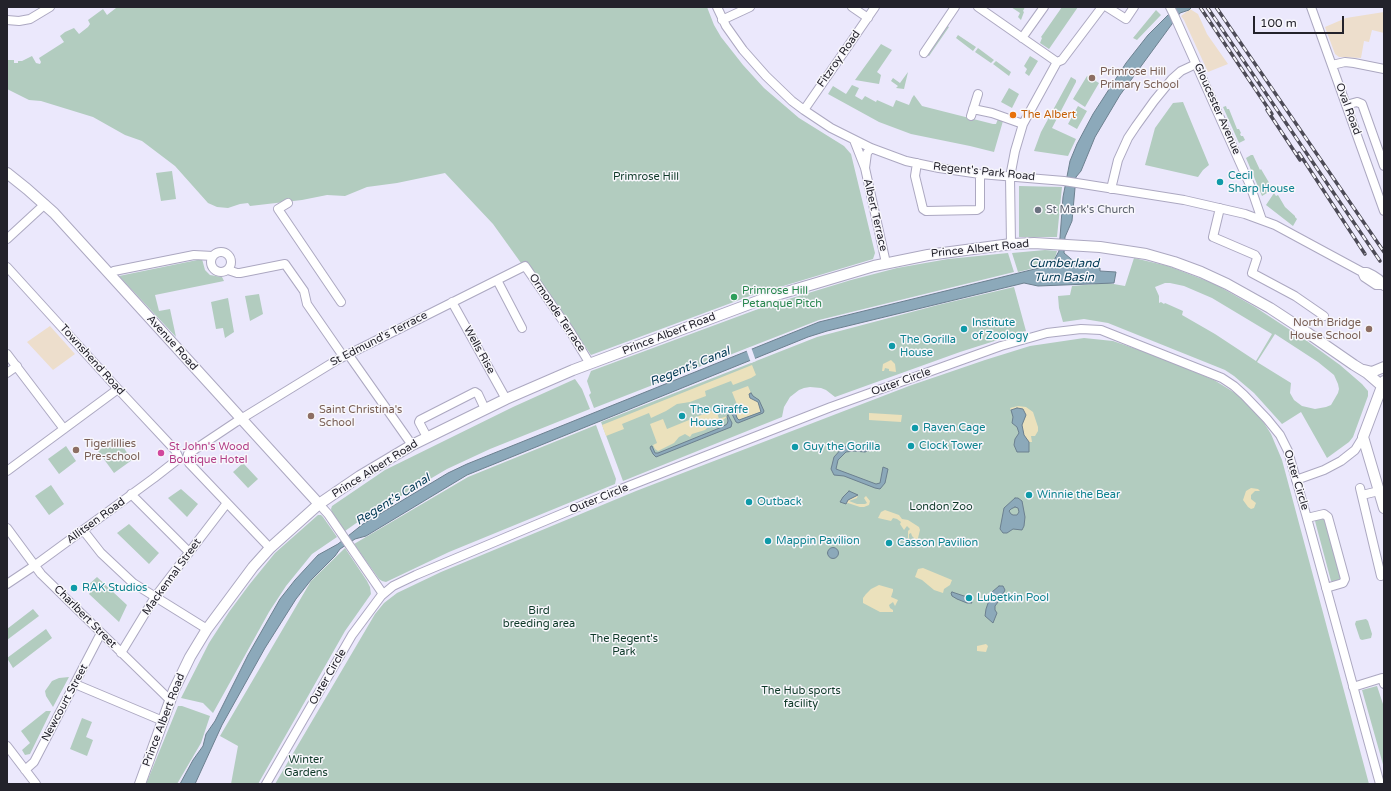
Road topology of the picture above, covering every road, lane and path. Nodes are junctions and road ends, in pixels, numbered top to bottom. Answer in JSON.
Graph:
{"nodes":[{"id":1,"x":50,"y":7,"type":"edge"},
{"id":2,"x":717,"y":7,"type":"edge"},
{"id":3,"x":750,"y":7,"type":"edge"},
{"id":4,"x":852,"y":7,"type":"edge"},
{"id":5,"x":875,"y":7,"type":"edge"},
{"id":6,"x":955,"y":7,"type":"edge"},
{"id":7,"x":978,"y":7,"type":"edge"},
{"id":8,"x":1044,"y":7,"type":"edge"},
{"id":9,"x":1102,"y":7,"type":"edge"},
{"id":10,"x":1107,"y":7,"type":"edge"},
{"id":11,"x":1134,"y":7,"type":"edge"},
{"id":12,"x":1170,"y":7,"type":"edge"},
{"id":13,"x":1311,"y":7,"type":"edge"},
{"id":14,"x":868,"y":18,"type":"junction"},
{"id":15,"x":7,"y":20,"type":"edge"},
{"id":16,"x":722,"y":20,"type":"junction"},
{"id":17,"x":1022,"y":38,"type":"junction"},
{"id":18,"x":924,"y":53,"type":"dead end"},
{"id":19,"x":1057,"y":62,"type":"junction"},
{"id":20,"x":1196,"y":64,"type":"junction"},
{"id":21,"x":1332,"y":65,"type":"junction"},
{"id":22,"x":1384,"y":69,"type":"edge"},
{"id":23,"x":978,"y":94,"type":"dead end"},
{"id":24,"x":1346,"y":105,"type":"junction"},
{"id":25,"x":804,"y":110,"type":"junction"},
{"id":26,"x":1022,"y":124,"type":"junction"},
{"id":27,"x":854,"y":140,"type":"junction"},
{"id":28,"x":870,"y":148,"type":"junction"},
{"id":29,"x":917,"y":163,"type":"junction"},
{"id":30,"x":1384,"y":166,"type":"edge"},
{"id":31,"x":864,"y":168,"type":"junction"},
{"id":32,"x":7,"y":174,"type":"edge"},
{"id":33,"x":980,"y":174,"type":"junction"},
{"id":34,"x":1010,"y":177,"type":"junction"},
{"id":35,"x":1111,"y":189,"type":"junction"},
{"id":36,"x":288,"y":203,"type":"dead end"},
{"id":37,"x":45,"y":204,"type":"junction"},
{"id":38,"x":1220,"y":208,"type":"junction"},
{"id":39,"x":1384,"y":211,"type":"edge"},
{"id":40,"x":1262,"y":220,"type":"junction"},
{"id":41,"x":7,"y":239,"type":"edge"},
{"id":42,"x":1011,"y":244,"type":"junction"},
{"id":43,"x":213,"y":256,"type":"junction"},
{"id":44,"x":886,"y":263,"type":"junction"},
{"id":45,"x":7,"y":267,"type":"edge"},
{"id":46,"x":522,"y":268,"type":"joint"},
{"id":47,"x":228,"y":270,"type":"junction"},
{"id":48,"x":110,"y":274,"type":"junction"},
{"id":49,"x":497,"y":280,"type":"junction"},
{"id":50,"x":1384,"y":284,"type":"edge"},
{"id":51,"x":341,"y":302,"type":"dead end"},
{"id":52,"x":452,"y":302,"type":"junction"},
{"id":53,"x":1324,"y":316,"type":"dead end"},
{"id":54,"x":522,"y":328,"type":"dead end"},
{"id":55,"x":7,"y":354,"type":"edge"},
{"id":56,"x":346,"y":355,"type":"junction"},
{"id":57,"x":590,"y":364,"type":"junction"},
{"id":58,"x":17,"y":366,"type":"junction"},
{"id":59,"x":1356,"y":366,"type":"junction"},
{"id":60,"x":1384,"y":367,"type":"edge"},
{"id":61,"x":7,"y":373,"type":"edge"},
{"id":62,"x":118,"y":389,"type":"junction"},
{"id":63,"x":1382,"y":390,"type":"edge"},
{"id":64,"x":506,"y":399,"type":"junction"},
{"id":65,"x":485,"y":409,"type":"junction"},
{"id":66,"x":241,"y":419,"type":"junction"},
{"id":67,"x":64,"y":429,"type":"junction"},
{"id":68,"x":1364,"y":434,"type":"junction"},
{"id":69,"x":427,"y":437,"type":"junction"},
{"id":70,"x":412,"y":445,"type":"junction"},
{"id":71,"x":178,"y":453,"type":"joint"},
{"id":72,"x":7,"y":471,"type":"edge"},
{"id":73,"x":1296,"y":480,"type":"junction"},
{"id":74,"x":1379,"y":491,"type":"junction"},
{"id":75,"x":131,"y":494,"type":"junction"},
{"id":76,"x":227,"y":503,"type":"junction"},
{"id":77,"x":319,"y":504,"type":"junction"},
{"id":78,"x":1384,"y":508,"type":"edge"},
{"id":79,"x":1307,"y":518,"type":"junction"},
{"id":80,"x":83,"y":530,"type":"junction"},
{"id":81,"x":8,"y":533,"type":"edge"},
{"id":82,"x":270,"y":548,"type":"junction"},
{"id":83,"x":189,"y":552,"type":"junction"},
{"id":84,"x":34,"y":566,"type":"junction"},
{"id":85,"x":1382,"y":576,"type":"dead end"},
{"id":86,"x":7,"y":584,"type":"edge"},
{"id":87,"x":1326,"y":588,"type":"junction"},
{"id":88,"x":383,"y":594,"type":"junction"},
{"id":89,"x":155,"y":597,"type":"junction"},
{"id":90,"x":207,"y":629,"type":"junction"},
{"id":91,"x":101,"y":633,"type":"junction"},
{"id":92,"x":121,"y":653,"type":"junction"},
{"id":93,"x":1384,"y":680,"type":"edge"},
{"id":94,"x":75,"y":684,"type":"junction"},
{"id":95,"x":1353,"y":687,"type":"junction"},
{"id":96,"x":170,"y":700,"type":"junction"},
{"id":97,"x":163,"y":721,"type":"junction"},
{"id":98,"x":7,"y":746,"type":"edge"},
{"id":99,"x":23,"y":767,"type":"junction"},
{"id":100,"x":36,"y":784,"type":"edge"},
{"id":101,"x":140,"y":784,"type":"edge"},
{"id":102,"x":266,"y":784,"type":"edge"},
{"id":103,"x":1380,"y":784,"type":"edge"}],
"edges":[{"from":1,"to":15,"type":"street"},
{"from":2,"to":16,"type":"street","name":"Regent's Park Road"},
{"from":3,"to":16,"type":"street"},
{"from":4,"to":14,"type":"street"},
{"from":5,"to":14,"type":"street","name":"Fitzroy Road"},
{"from":6,"to":18,"type":"street"},
{"from":7,"to":17,"type":"street"},
{"from":8,"to":17,"type":"street"},
{"from":9,"to":19,"type":"street"},
{"from":10,"to":11,"type":"street"},
{"from":12,"to":20,"type":"street","name":"Gloucester Avenue"},
{"from":13,"to":21,"type":"street","name":"Oval Road"},
{"from":14,"to":25,"type":"street","name":"Fitzroy Road"},
{"from":16,"to":25,"type":"street","name":"Regent's Park Road"},
{"from":17,"to":19,"type":"street"},
{"from":19,"to":26,"type":"street"},
{"from":20,"to":35,"type":"street"},
{"from":20,"to":40,"type":"street","name":"Gloucester Avenue"},
{"from":21,"to":22,"type":"street"},
{"from":21,"to":24,"type":"street","name":"Oval Road"},
{"from":23,"to":26,"type":"street"},
{"from":24,"to":30,"type":"street"},
{"from":24,"to":39,"type":"street","name":"Oval Road"},
{"from":25,"to":27,"type":"street","name":"Regent's Park Road"},
{"from":26,"to":34,"type":"street"},
{"from":27,"to":28,"type":"street","name":"Regent's Park Road"},
{"from":27,"to":31,"type":"street","name":"Albert Terrace"},
{"from":28,"to":29,"type":"street","name":"Regent's Park Road"},
{"from":28,"to":31,"type":"street","name":"Albert Terrace"},
{"from":29,"to":33,"type":"street","name":"Regent's Park Road"},
{"from":29,"to":33,"type":"street"},
{"from":31,"to":44,"type":"street","name":"Albert Terrace"},
{"from":32,"to":37,"type":"main road","name":"Avenue Road"},
{"from":33,"to":34,"type":"street","name":"Regent's Park Road"},
{"from":34,"to":35,"type":"street","name":"Regent's Park Road"},
{"from":34,"to":42,"type":"street"},
{"from":35,"to":38,"type":"street","name":"Regent's Park Road"},
{"from":36,"to":51,"type":"street"},
{"from":37,"to":41,"type":"street"},
{"from":37,"to":48,"type":"main road","name":"Avenue Road"},
{"from":38,"to":40,"type":"street","name":"Regent's Park Road"},
{"from":38,"to":53,"type":"street"},
{"from":40,"to":50,"type":"street"},
{"from":42,"to":44,"type":"main road","name":"Prince Albert Road"},
{"from":42,"to":59,"type":"main road","name":"Prince Albert Road"},
{"from":43,"to":47,"type":"street"},
{"from":43,"to":47,"type":"street"},
{"from":43,"to":48,"type":"street"},
{"from":44,"to":57,"type":"main road","name":"Prince Albert Road"},
{"from":45,"to":62,"type":"street","name":"Townshend Road"},
{"from":46,"to":49,"type":"street","name":"St Edmund's Terrace"},
{"from":46,"to":57,"type":"street","name":"Ormonde Terrace"},
{"from":47,"to":56,"type":"street"},
{"from":48,"to":66,"type":"main road","name":"Avenue Road"},
{"from":49,"to":52,"type":"street","name":"St Edmund's Terrace"},
{"from":49,"to":54,"type":"street"},
{"from":52,"to":56,"type":"street","name":"St Edmund's Terrace"},
{"from":52,"to":64,"type":"street","name":"Wells Rise"},
{"from":55,"to":58,"type":"street"},
{"from":56,"to":66,"type":"street","name":"St Edmund's Terrace"},
{"from":56,"to":70,"type":"street"},
{"from":57,"to":64,"type":"main road","name":"Prince Albert Road"},
{"from":58,"to":61,"type":"street"},
{"from":58,"to":67,"type":"street"},
{"from":59,"to":60,"type":"main road"},
{"from":59,"to":63,"type":"main road","name":"Prince Albert Road"},
{"from":62,"to":67,"type":"street"},
{"from":62,"to":71,"type":"street","name":"Townshend Road"},
{"from":63,"to":68,"type":"main road"},
{"from":64,"to":65,"type":"main road","name":"Prince Albert Road"},
{"from":65,"to":69,"type":"main road","name":"Prince Albert Road"},
{"from":65,"to":69,"type":"street"},
{"from":66,"to":76,"type":"street"},
{"from":66,"to":77,"type":"main road","name":"Avenue Road"},
{"from":67,"to":72,"type":"street"},
{"from":68,"to":73,"type":"street"},
{"from":68,"to":74,"type":"main road"},
{"from":69,"to":70,"type":"main road","name":"Prince Albert Road"},
{"from":70,"to":77,"type":"main road","name":"Prince Albert Road"},
{"from":71,"to":75,"type":"street","name":"Allitsen Road"},
{"from":73,"to":79,"type":"street","name":"Outer Circle"},
{"from":73,"to":88,"type":"street","name":"Outer Circle"},
{"from":74,"to":78,"type":"main road"},
{"from":74,"to":85,"type":"street"},
{"from":75,"to":80,"type":"street","name":"Allitsen Road"},
{"from":75,"to":83,"type":"street"},
{"from":76,"to":82,"type":"street"},
{"from":76,"to":83,"type":"street","name":"Mackennal Street"},
{"from":77,"to":82,"type":"main road","name":"Prince Albert Road"},
{"from":77,"to":88,"type":"street","name":"Avenue Road"},
{"from":79,"to":87,"type":"street","name":"Outer Circle"},
{"from":79,"to":87,"type":"street"},
{"from":80,"to":84,"type":"street","name":"Allitsen Road"},
{"from":80,"to":89,"type":"street"},
{"from":81,"to":84,"type":"street","name":"Charlbert Street"},
{"from":82,"to":90,"type":"main road","name":"Prince Albert Road"},
{"from":83,"to":89,"type":"street","name":"Mackennal Street"},
{"from":84,"to":86,"type":"street","name":"Allitsen Road"},
{"from":84,"to":91,"type":"street","name":"Charlbert Street"},
{"from":87,"to":95,"type":"street","name":"Outer Circle"},
{"from":88,"to":102,"type":"street","name":"Outer Circle"},
{"from":89,"to":90,"type":"street"},
{"from":89,"to":92,"type":"street","name":"Mackennal Street"},
{"from":90,"to":96,"type":"main road","name":"Prince Albert Road"},
{"from":91,"to":92,"type":"street","name":"Charlbert Street"},
{"from":91,"to":94,"type":"street","name":"Newcourt Street"},
{"from":92,"to":96,"type":"street","name":"Charlbert Street"},
{"from":93,"to":95,"type":"street"},
{"from":94,"to":97,"type":"street"},
{"from":94,"to":99,"type":"street","name":"Newcourt Street"},
{"from":95,"to":103,"type":"street","name":"Outer Circle"},
{"from":96,"to":97,"type":"main road","name":"Prince Albert Road"},
{"from":97,"to":101,"type":"main road","name":"Prince Albert Road"},
{"from":98,"to":99,"type":"street"},
{"from":99,"to":100,"type":"street"}]}
